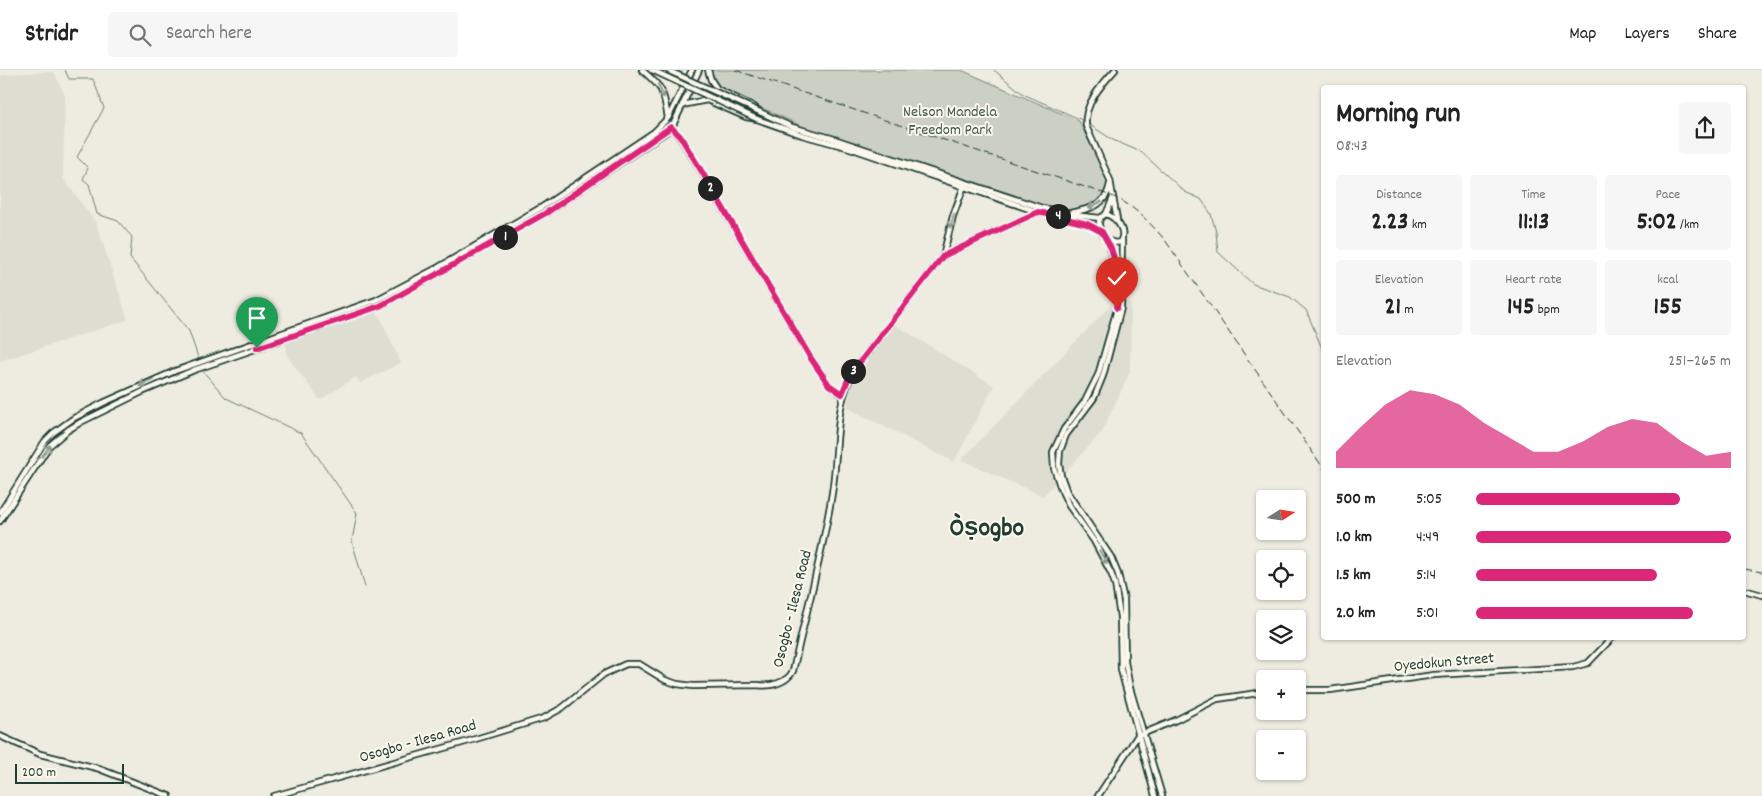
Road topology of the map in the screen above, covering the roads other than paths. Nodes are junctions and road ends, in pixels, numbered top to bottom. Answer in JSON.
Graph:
{"nodes":[{"id":1,"x":642,"y":70,"type":"edge"},
{"id":2,"x":652,"y":70,"type":"edge"},
{"id":3,"x":667,"y":70,"type":"edge"},
{"id":4,"x":692,"y":70,"type":"edge"},
{"id":5,"x":699,"y":70,"type":"edge"},
{"id":6,"x":708,"y":70,"type":"edge"},
{"id":7,"x":1115,"y":70,"type":"edge"},
{"id":8,"x":682,"y":105,"type":"junction"},
{"id":9,"x":760,"y":112,"type":"junction"},
{"id":10,"x":668,"y":118,"type":"junction"},
{"id":11,"x":757,"y":119,"type":"junction"},
{"id":12,"x":671,"y":127,"type":"junction"},
{"id":13,"x":1110,"y":180,"type":"junction"},
{"id":14,"x":965,"y":184,"type":"junction"},
{"id":15,"x":1113,"y":197,"type":"junction"},
{"id":16,"x":1038,"y":212,"type":"junction"},
{"id":17,"x":1066,"y":213,"type":"junction"},
{"id":18,"x":1106,"y":214,"type":"junction"},
{"id":19,"x":1100,"y":218,"type":"junction"},
{"id":20,"x":1117,"y":220,"type":"junction"},
{"id":21,"x":1102,"y":232,"type":"junction"},
{"id":22,"x":1122,"y":239,"type":"junction"},
{"id":23,"x":1108,"y":242,"type":"junction"},
{"id":24,"x":943,"y":256,"type":"junction"},
{"id":25,"x":204,"y":364,"type":"junction"},
{"id":26,"x":193,"y":368,"type":"junction"},
{"id":27,"x":842,"y":394,"type":"junction"},
{"id":28,"x":0,"y":513,"type":"edge"},
{"id":29,"x":0,"y":521,"type":"edge"},
{"id":30,"x":1746,"y":591,"type":"edge"},
{"id":31,"x":1762,"y":595,"type":"edge"},
{"id":32,"x":1610,"y":640,"type":"edge"},
{"id":33,"x":1306,"y":690,"type":"edge"},
{"id":34,"x":1256,"y":693,"type":"edge"},
{"id":35,"x":1139,"y":735,"type":"junction"},
{"id":36,"x":0,"y":736,"type":"edge"},
{"id":37,"x":169,"y":796,"type":"edge"},
{"id":38,"x":274,"y":796,"type":"edge"},
{"id":39,"x":1098,"y":796,"type":"edge"},
{"id":40,"x":1155,"y":796,"type":"edge"},
{"id":41,"x":1162,"y":796,"type":"edge"}],
"edges":[{"from":1,"to":10,"type":"main road","one_way":true},
{"from":2,"to":11,"type":"main road","bridge":true},
{"from":3,"to":9,"type":"main road","bridge":true},
{"from":4,"to":10,"type":"main road"},
{"from":5,"to":8,"type":"main road"},
{"from":6,"to":9,"type":"main road"},
{"from":7,"to":13,"type":"main road"},
{"from":8,"to":11,"type":"main road"},
{"from":8,"to":12,"type":"main road"},
{"from":9,"to":14,"type":"main road"},
{"from":10,"to":25,"type":"main road"},
{"from":11,"to":14,"type":"main road"},
{"from":12,"to":25,"type":"main road"},
{"from":12,"to":27,"type":"main road"},
{"from":13,"to":15,"type":"main road"},
{"from":13,"to":17,"type":"main road","one_way":true},
{"from":14,"to":16,"type":"main road"},
{"from":14,"to":17,"type":"main road"},
{"from":14,"to":24,"type":"main road","one_way":true},
{"from":15,"to":18,"type":"main road"},
{"from":15,"to":20,"type":"main road"},
{"from":16,"to":21,"type":"main road"},
{"from":16,"to":24,"type":"main road","name":"Osogbo - Ilesa Road"},
{"from":17,"to":19,"type":"main road"},
{"from":18,"to":19,"type":"main road"},
{"from":18,"to":20,"type":"main road"},
{"from":19,"to":21,"type":"main road"},
{"from":20,"to":22,"type":"main road"},
{"from":21,"to":23,"type":"main road"},
{"from":22,"to":23,"type":"main road"},
{"from":22,"to":35,"type":"main road"},
{"from":23,"to":35,"type":"main road","one_way":true},
{"from":24,"to":27,"type":"main road","name":"Osogbo - Ilesa Road"},
{"from":25,"to":26,"type":"main road"},
{"from":26,"to":28,"type":"main road","one_way":true},
{"from":29,"to":26,"type":"main road","one_way":true},
{"from":27,"to":38,"type":"main road","name":"Osogbo - Ilesa Road"},
{"from":30,"to":31,"type":"main road"},
{"from":32,"to":33,"type":"main road","name":"Oyedokun Street"},
{"from":34,"to":35,"type":"main road"},
{"from":35,"to":39,"type":"main road"},
{"from":35,"to":40,"type":"main road"},
{"from":35,"to":41,"type":"main road"},
{"from":36,"to":37,"type":"main road"}]}
